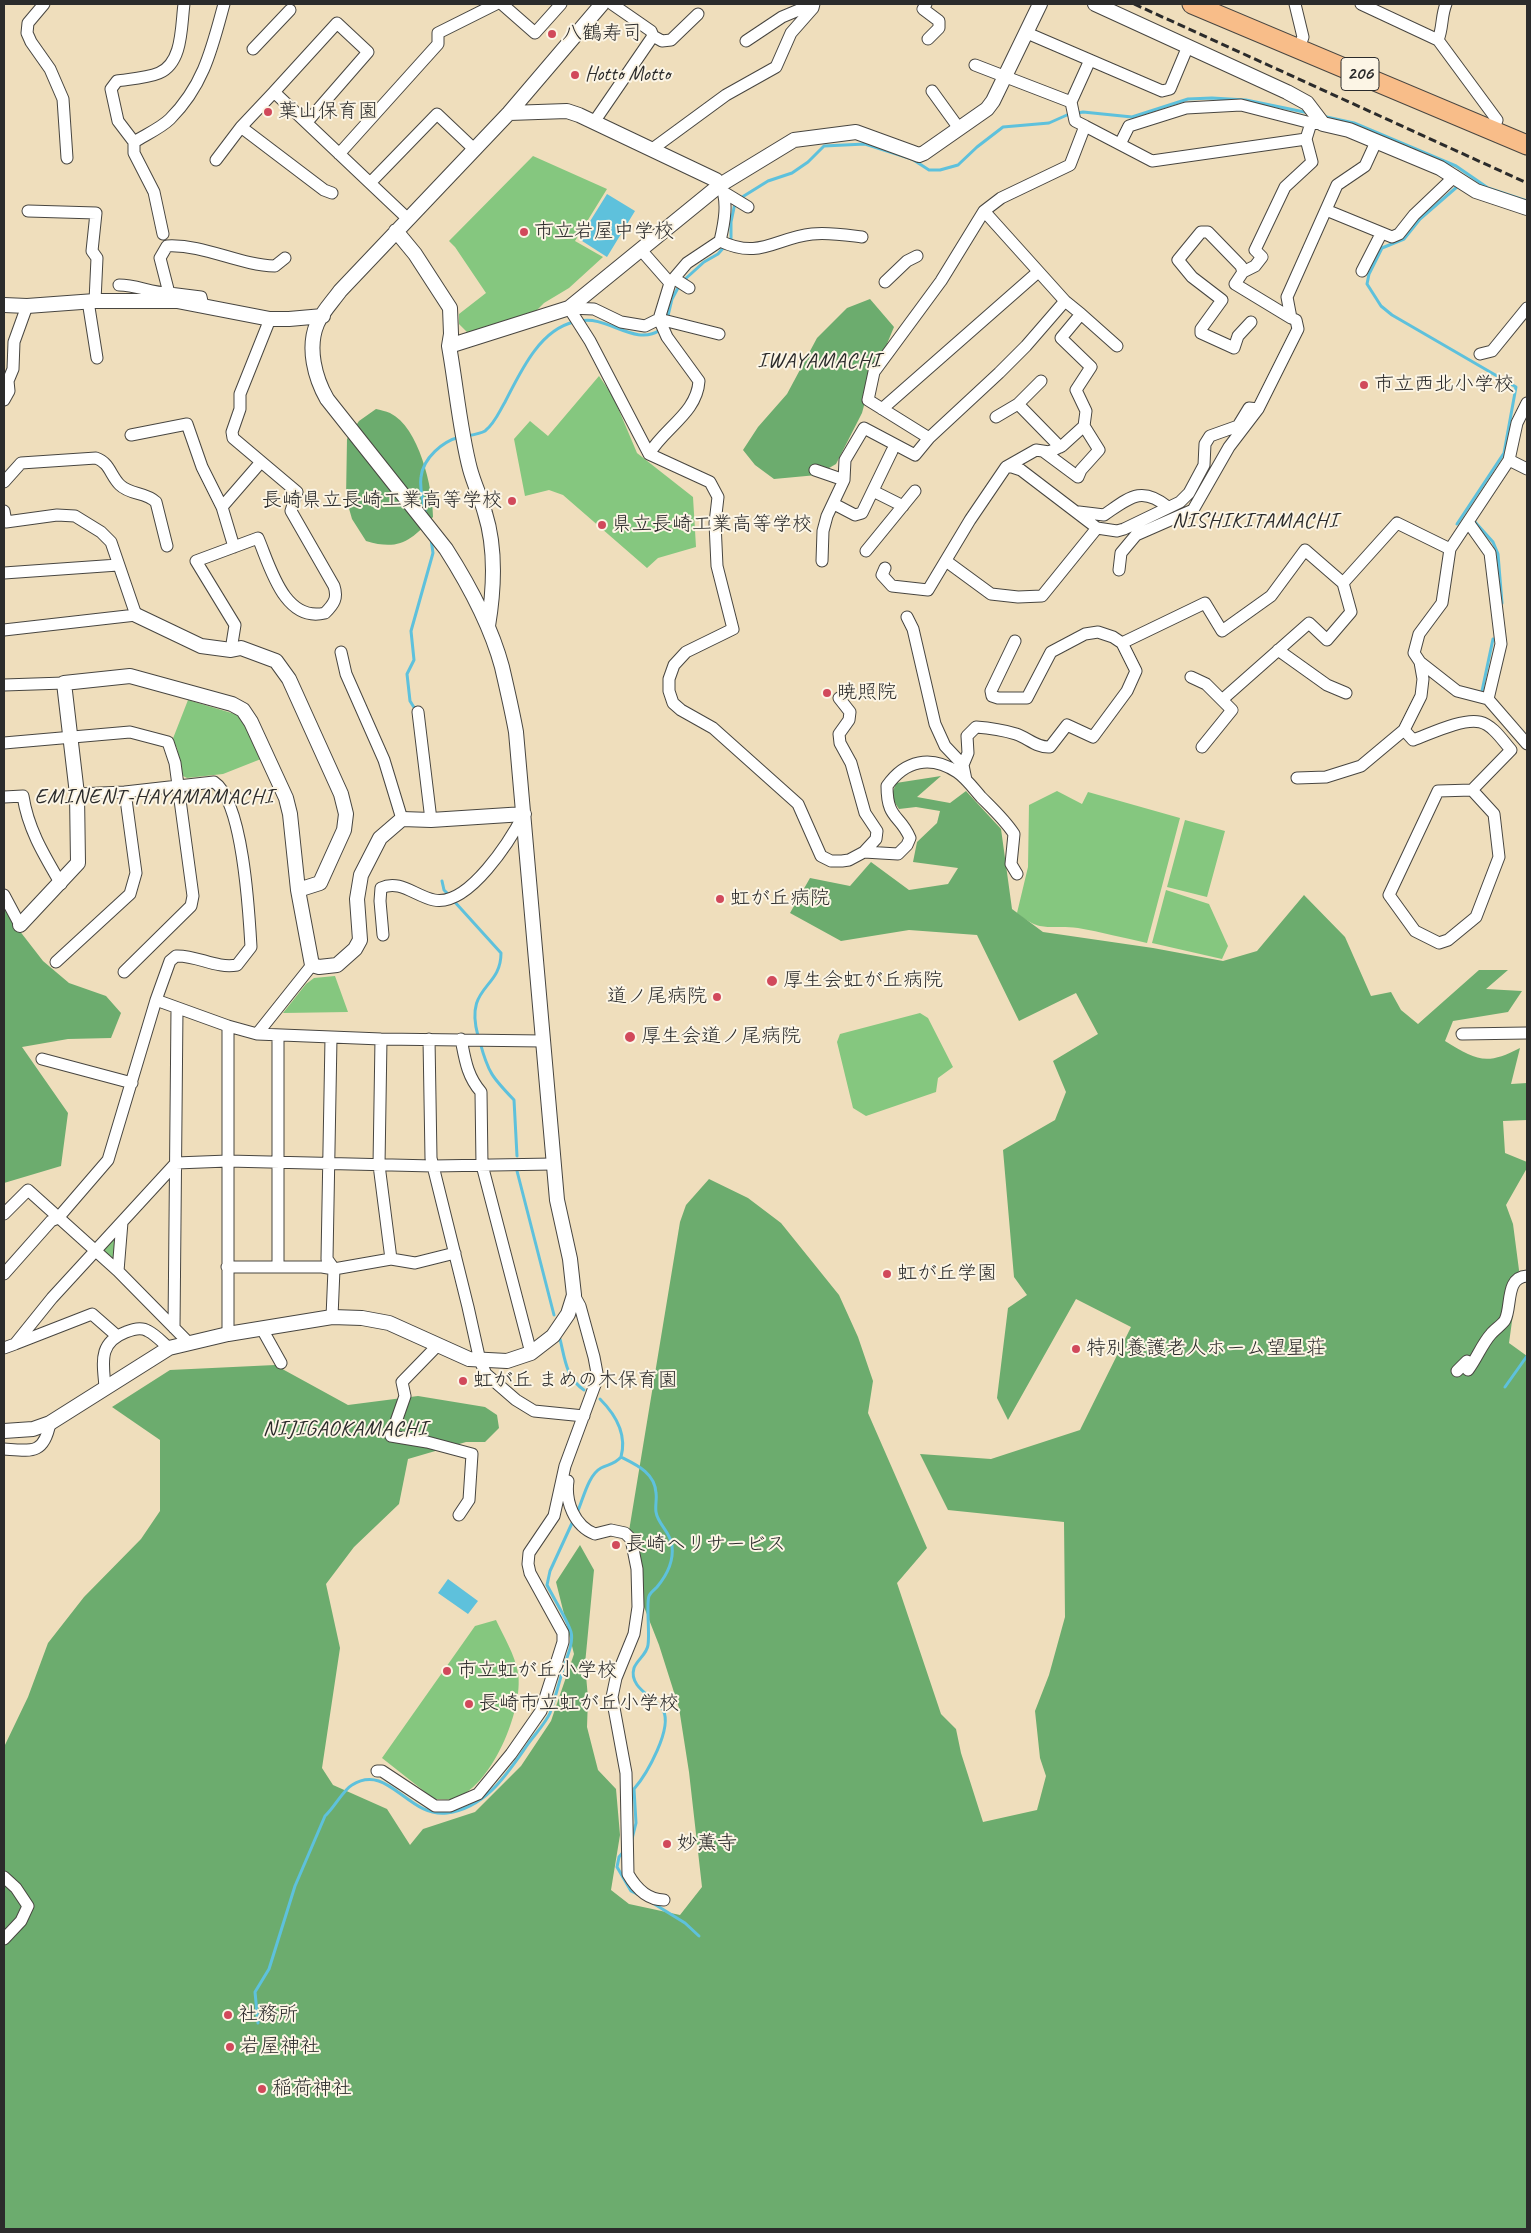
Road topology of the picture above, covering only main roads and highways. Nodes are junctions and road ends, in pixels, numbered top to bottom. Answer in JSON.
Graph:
{"nodes":[{"id":1,"x":1192,"y":4,"type":"edge"},
{"id":2,"x":1527,"y":145,"type":"edge"}],
"edges":[{"from":1,"to":2,"type":"highway","number":"206"}]}
